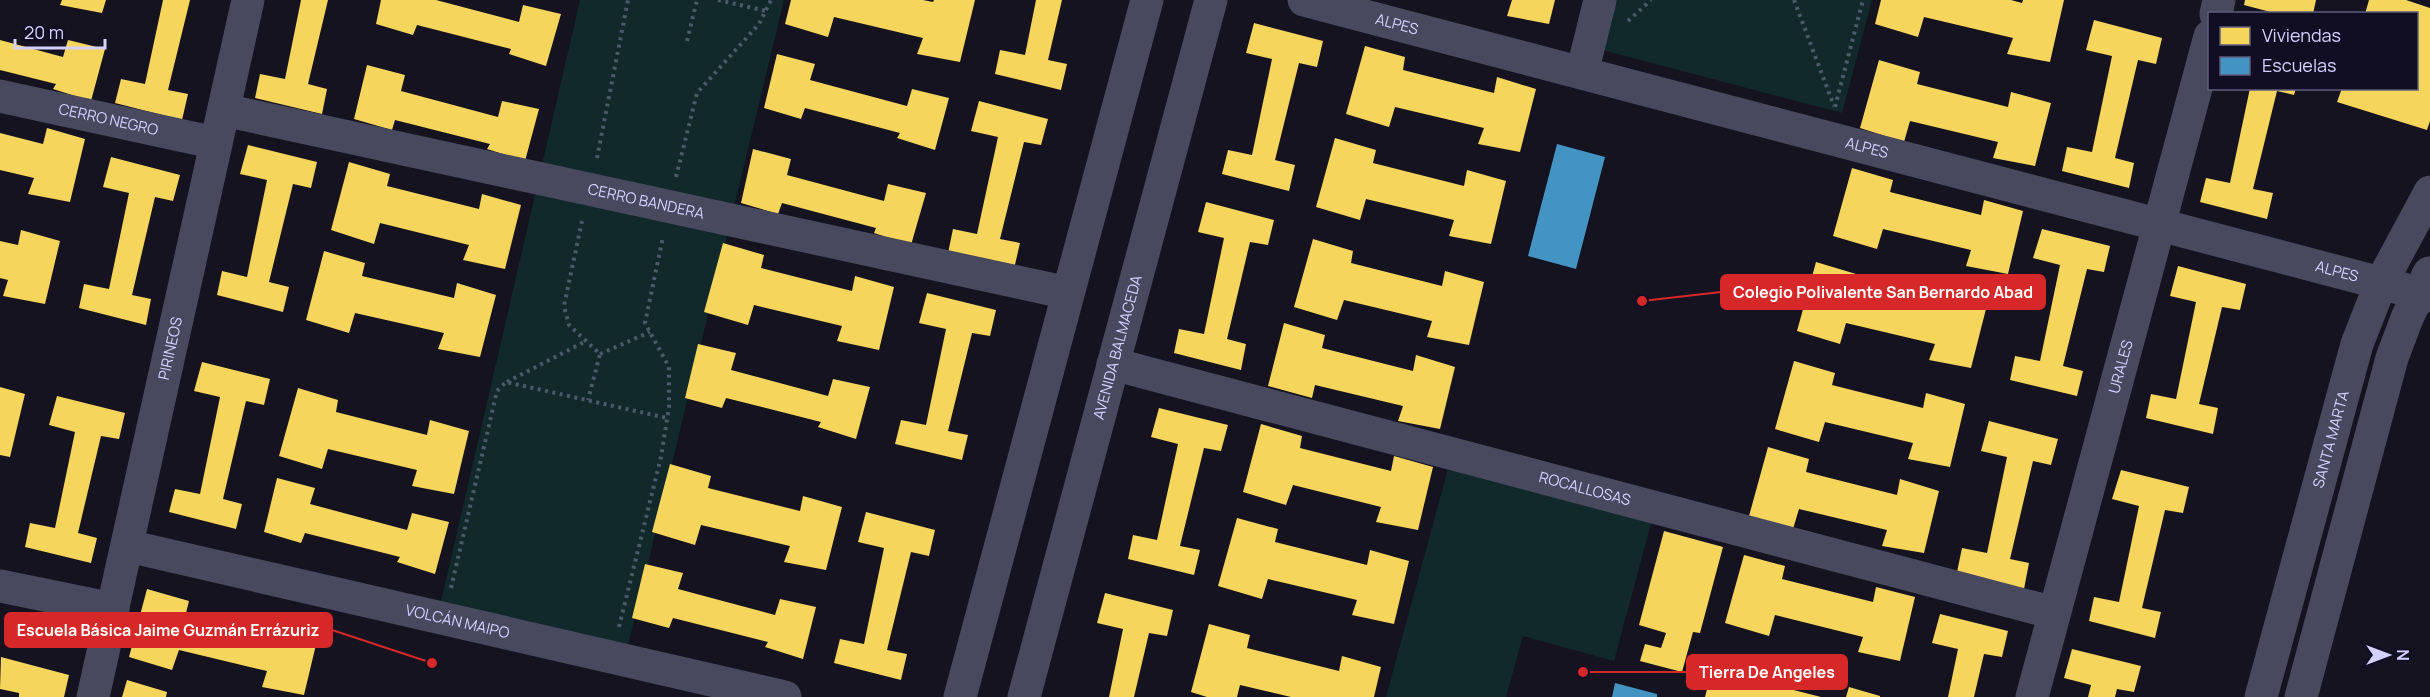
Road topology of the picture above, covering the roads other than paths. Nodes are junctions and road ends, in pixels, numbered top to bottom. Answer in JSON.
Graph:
{"nodes":[{"id":1,"x":248,"y":0,"type":"edge"},
{"id":2,"x":1147,"y":0,"type":"edge"},
{"id":3,"x":1211,"y":0,"type":"edge"},
{"id":4,"x":1304,"y":0,"type":"edge"},
{"id":5,"x":1600,"y":0,"type":"edge"},
{"id":6,"x":2208,"y":43,"type":"edge"},
{"id":7,"x":1582,"y":73,"type":"junction"},
{"id":8,"x":0,"y":96,"type":"edge"},
{"id":9,"x":224,"y":110,"type":"junction"},
{"id":10,"x":216,"y":143,"type":"junction"},
{"id":11,"x":2430,"y":192,"type":"edge"},
{"id":12,"x":2159,"y":225,"type":"junction"},
{"id":13,"x":2381,"y":283,"type":"junction"},
{"id":14,"x":2426,"y":287,"type":"edge"},
{"id":15,"x":1068,"y":293,"type":"junction"},
{"id":16,"x":1113,"y":364,"type":"junction"},
{"id":17,"x":128,"y":546,"type":"junction"},
{"id":18,"x":0,"y":586,"type":"edge"},
{"id":19,"x":113,"y":609,"type":"junction"},
{"id":20,"x":2054,"y":613,"type":"junction"},
{"id":21,"x":93,"y":697,"type":"edge"},
{"id":22,"x":785,"y":697,"type":"edge"},
{"id":23,"x":960,"y":697,"type":"edge"},
{"id":24,"x":1024,"y":697,"type":"edge"},
{"id":25,"x":2032,"y":697,"type":"edge"},
{"id":26,"x":2261,"y":697,"type":"edge"},
{"id":27,"x":2301,"y":697,"type":"edge"}],
"edges":[{"from":1,"to":9,"type":"street","name":"PIRINEOS"},
{"from":2,"to":15,"type":"street"},
{"from":3,"to":16,"type":"street","name":"AVENIDA BALMACEDA"},
{"from":4,"to":7,"type":"street","name":"ALPES"},
{"from":5,"to":7,"type":"street"},
{"from":6,"to":12,"type":"street","name":"URALES"},
{"from":7,"to":12,"type":"street","name":"ALPES"},
{"from":8,"to":10,"type":"street","name":"CERRO NEGRO"},
{"from":9,"to":10,"type":"street","name":"PIRINEOS"},
{"from":9,"to":15,"type":"street","name":"CERRO BANDERA"},
{"from":10,"to":17,"type":"street","name":"PIRINEOS"},
{"from":11,"to":13,"type":"street","name":"SANTA MARTA"},
{"from":12,"to":13,"type":"street","name":"ALPES"},
{"from":12,"to":20,"type":"street","name":"URALES"},
{"from":13,"to":14,"type":"street","name":"ALPES"},
{"from":13,"to":26,"type":"street","name":"SANTA MARTA"},
{"from":14,"to":27,"type":"street"},
{"from":15,"to":23,"type":"street"},
{"from":16,"to":20,"type":"street","name":"ROCALLOSAS"},
{"from":16,"to":24,"type":"street","name":"AVENIDA BALMACEDA"},
{"from":17,"to":19,"type":"street","name":"PIRINEOS"},
{"from":17,"to":22,"type":"street","name":"VOLCÁN MAIPO"},
{"from":18,"to":19,"type":"street"},
{"from":19,"to":21,"type":"street","name":"PIRINEOS"},
{"from":20,"to":25,"type":"street","name":"URALES"}]}
